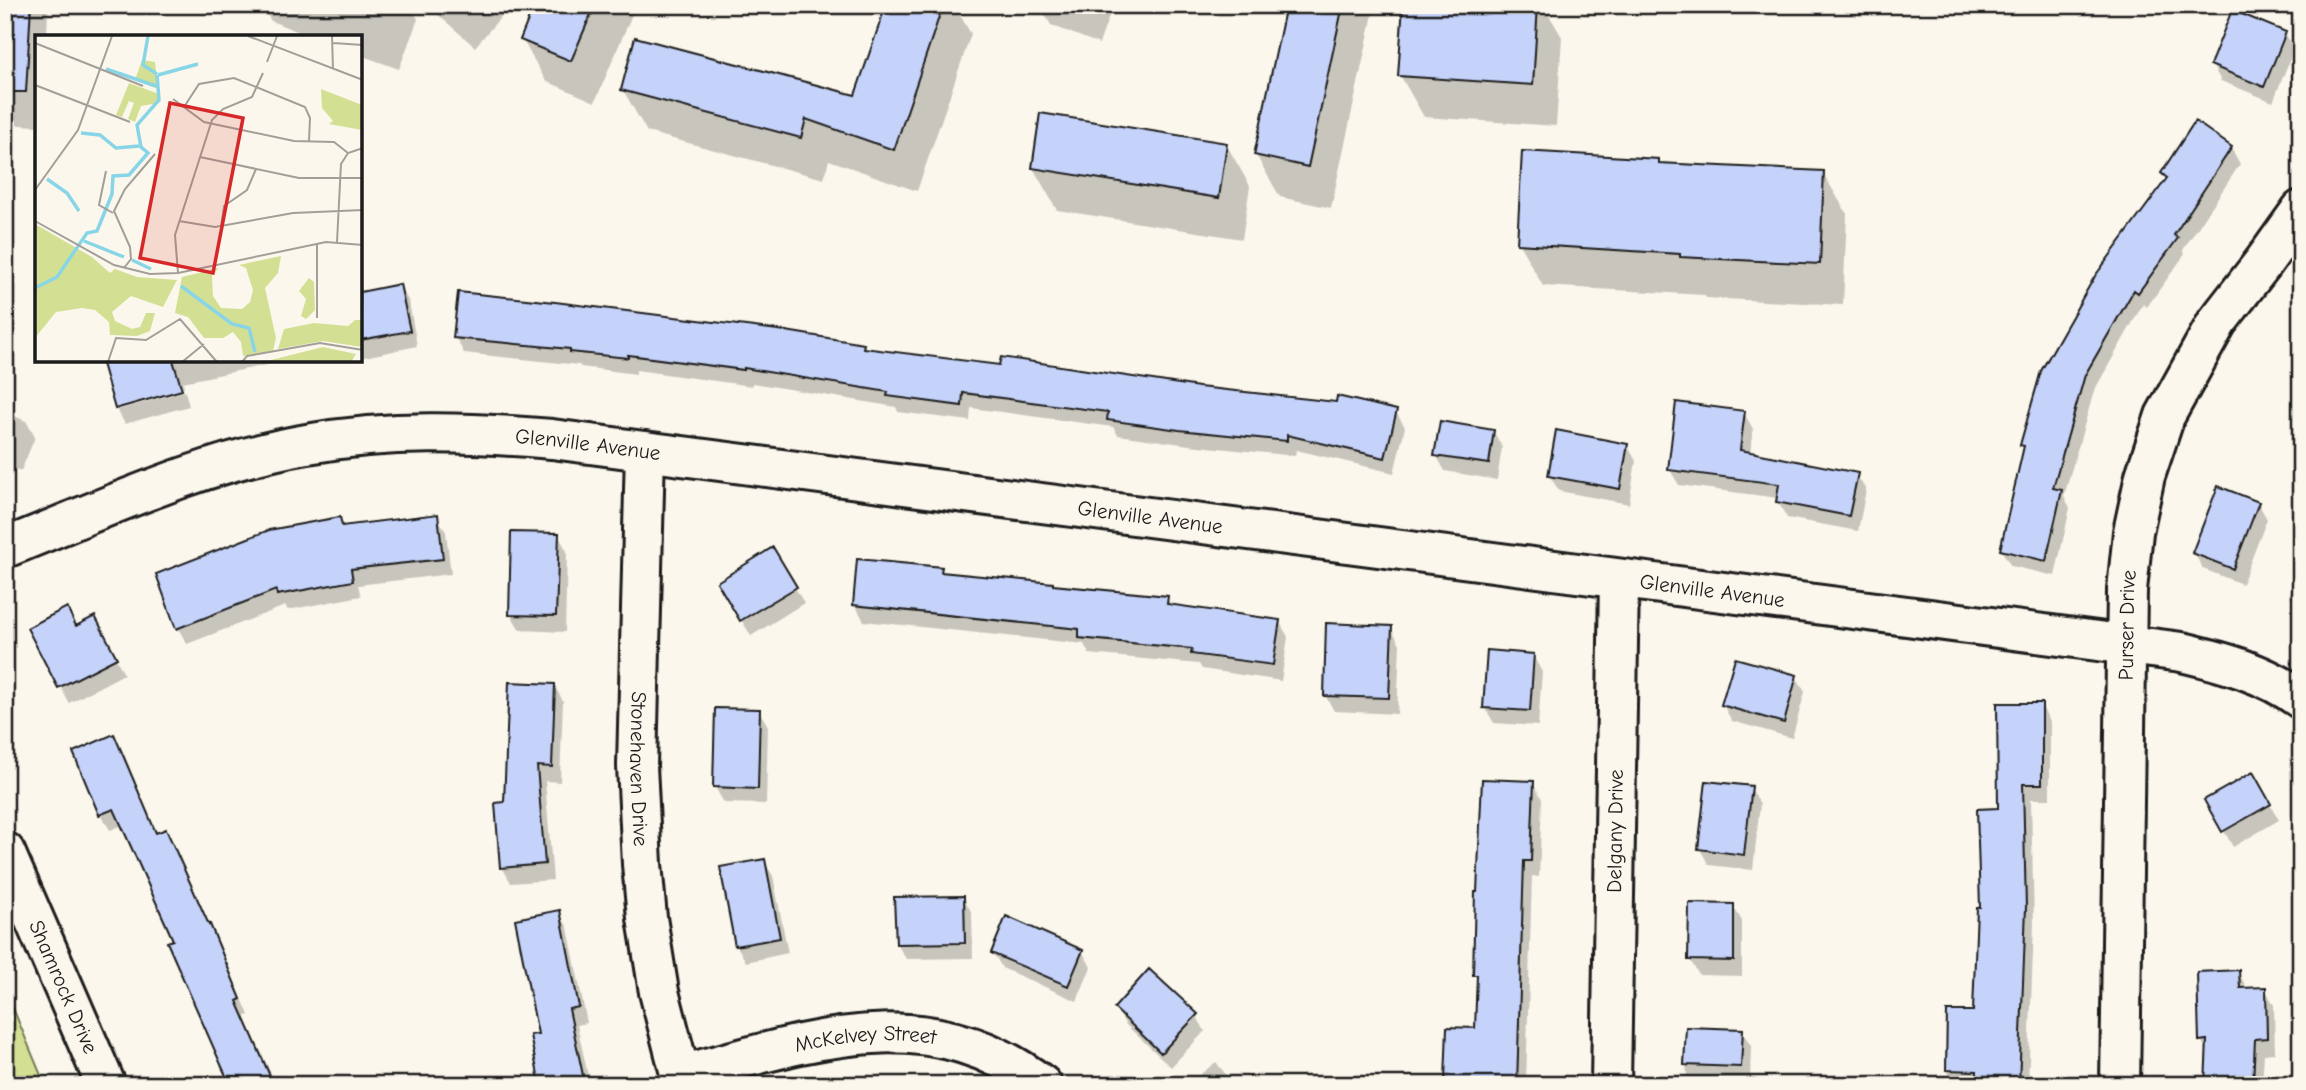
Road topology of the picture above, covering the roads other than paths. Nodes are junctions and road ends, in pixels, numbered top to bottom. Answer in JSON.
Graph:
{"nodes":[{"id":1,"x":2300,"y":212,"type":"edge"},
{"id":2,"x":645,"y":451,"type":"junction"},
{"id":3,"x":5,"y":548,"type":"edge"},
{"id":4,"x":1619,"y":579,"type":"junction"},
{"id":5,"x":2127,"y":645,"type":"junction"},
{"id":6,"x":2301,"y":699,"type":"edge"},
{"id":7,"x":5,"y":852,"type":"edge"},
{"id":8,"x":682,"y":1080,"type":"edge"},
{"id":9,"x":106,"y":1085,"type":"edge"},
{"id":10,"x":1042,"y":1085,"type":"edge"},
{"id":11,"x":1611,"y":1085,"type":"edge"},
{"id":12,"x":2120,"y":1085,"type":"edge"}],
"edges":[{"from":1,"to":5,"type":"street","name":"Purser Drive"},
{"from":2,"to":3,"type":"street","name":"Glenville Avenue"},
{"from":2,"to":4,"type":"street","name":"Glenville Avenue"},
{"from":2,"to":8,"type":"street","name":"Stonehaven Drive"},
{"from":4,"to":5,"type":"street","name":"Glenville Avenue"},
{"from":4,"to":11,"type":"street","name":"Delgany Drive"},
{"from":5,"to":6,"type":"street","name":"Glenville Avenue"},
{"from":5,"to":12,"type":"street","name":"Purser Drive"},
{"from":7,"to":9,"type":"street","name":"Shamrock Drive"},
{"from":8,"to":10,"type":"street","name":"McKelvey Street"}]}
